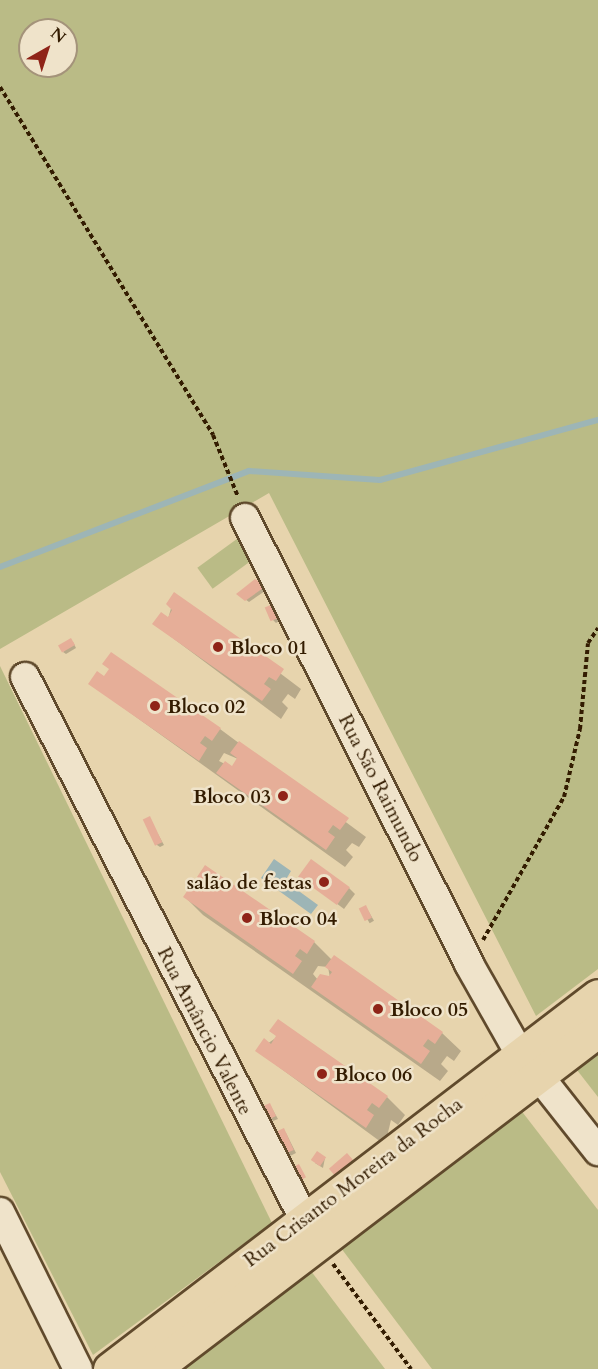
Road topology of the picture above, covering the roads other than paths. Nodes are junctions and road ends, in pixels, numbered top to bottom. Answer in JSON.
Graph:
{"nodes":[{"id":1,"x":244,"y":513,"type":"road end"},
{"id":2,"x":25,"y":677,"type":"dead end"},
{"id":3,"x":598,"y":996,"type":"edge"},
{"id":4,"x":598,"y":1030,"type":"edge"},
{"id":5,"x":530,"y":1065,"type":"junction"},
{"id":6,"x":598,"y":1151,"type":"edge"},
{"id":7,"x":0,"y":1212,"type":"edge"},
{"id":8,"x":309,"y":1231,"type":"junction"},
{"id":9,"x":78,"y":1369,"type":"edge"},
{"id":10,"x":110,"y":1369,"type":"edge"},
{"id":11,"x":153,"y":1369,"type":"edge"}],
"edges":[{"from":1,"to":5,"type":"street","name":"Rua São Raimundo"},
{"from":2,"to":8,"type":"street","name":"Rua Amâncio Valente"},
{"from":3,"to":5,"type":"main road","name":"Rua Crisanto Moreira da Rocha"},
{"from":4,"to":5,"type":"main road","name":"Rua Crisanto Moreira da Rocha"},
{"from":5,"to":6,"type":"street","name":"Rua São Raimundo"},
{"from":5,"to":8,"type":"main road","name":"Rua Crisanto Moreira da Rocha"},
{"from":7,"to":9,"type":"street"},
{"from":8,"to":10,"type":"main road","name":"Rua Crisanto Moreira da Rocha"},
{"from":8,"to":11,"type":"main road","name":"Rua Crisanto Moreira da Rocha"}]}
